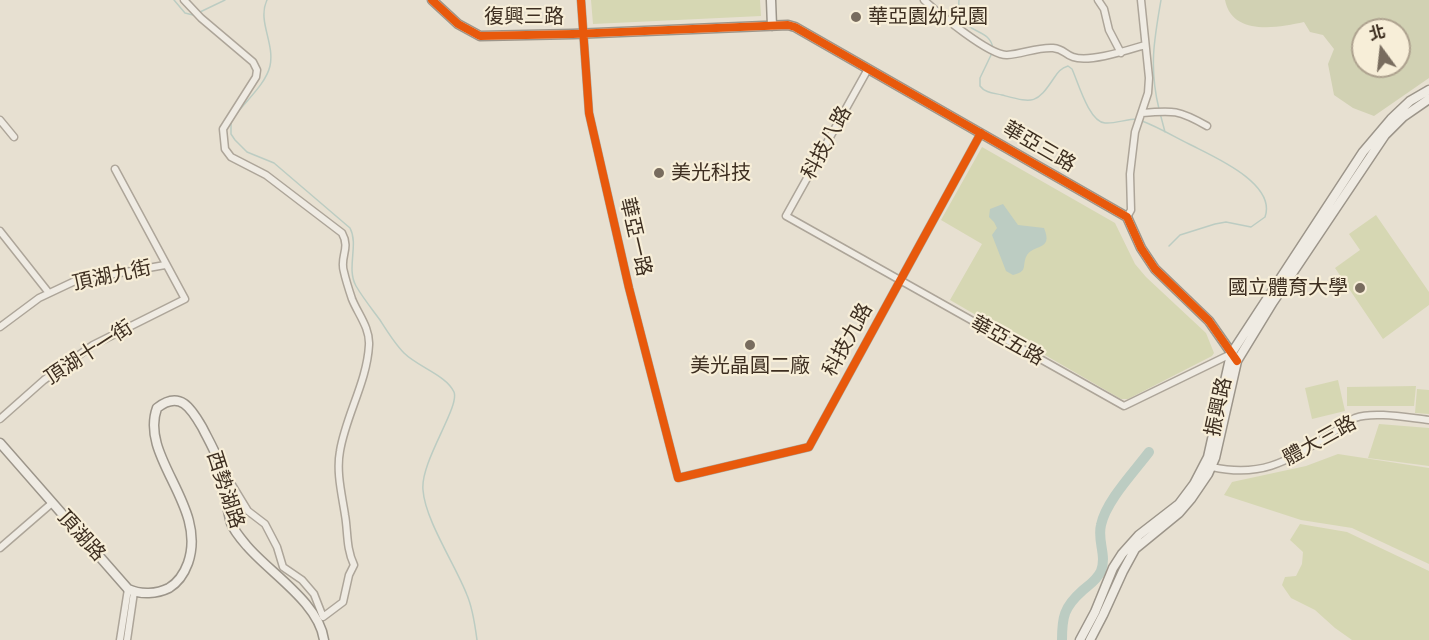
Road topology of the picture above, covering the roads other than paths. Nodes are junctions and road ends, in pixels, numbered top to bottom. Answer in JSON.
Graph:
{"nodes":[{"id":1,"x":184,"y":0,"type":"edge"},
{"id":2,"x":432,"y":0,"type":"edge"},
{"id":3,"x":581,"y":0,"type":"edge"},
{"id":4,"x":771,"y":0,"type":"edge"},
{"id":5,"x":924,"y":0,"type":"edge"},
{"id":6,"x":1098,"y":0,"type":"edge"},
{"id":7,"x":1141,"y":0,"type":"edge"},
{"id":8,"x":772,"y":26,"type":"junction"},
{"id":9,"x":583,"y":34,"type":"junction"},
{"id":10,"x":1145,"y":45,"type":"junction"},
{"id":11,"x":1121,"y":52,"type":"junction"},
{"id":12,"x":867,"y":69,"type":"junction"},
{"id":13,"x":1429,"y":90,"type":"edge"},
{"id":14,"x":1429,"y":99,"type":"edge"},
{"id":15,"x":1142,"y":114,"type":"junction"},
{"id":16,"x":0,"y":120,"type":"edge"},
{"id":17,"x":1207,"y":126,"type":"dead end"},
{"id":18,"x":981,"y":133,"type":"junction"},
{"id":19,"x":14,"y":137,"type":"dead end"},
{"id":20,"x":115,"y":168,"type":"dead end"},
{"id":21,"x":786,"y":216,"type":"joint"},
{"id":22,"x":1127,"y":217,"type":"junction"},
{"id":23,"x":0,"y":231,"type":"edge"},
{"id":24,"x":165,"y":264,"type":"junction"},
{"id":25,"x":900,"y":281,"type":"junction"},
{"id":26,"x":49,"y":293,"type":"junction"},
{"id":27,"x":185,"y":299,"type":"joint"},
{"id":28,"x":0,"y":327,"type":"edge"},
{"id":29,"x":1234,"y":358,"type":"junction"},
{"id":30,"x":0,"y":418,"type":"edge"},
{"id":31,"x":1429,"y":420,"type":"edge"},
{"id":32,"x":0,"y":443,"type":"edge"},
{"id":33,"x":218,"y":461,"type":"junction"},
{"id":34,"x":1208,"y":466,"type":"junction"},
{"id":35,"x":678,"y":478,"type":"joint"},
{"id":36,"x":52,"y":503,"type":"junction"},
{"id":37,"x":0,"y":548,"type":"edge"},
{"id":38,"x":131,"y":590,"type":"junction"},
{"id":39,"x":120,"y":640,"type":"edge"},
{"id":40,"x":127,"y":640,"type":"edge"},
{"id":41,"x":324,"y":640,"type":"edge"},
{"id":42,"x":1080,"y":640,"type":"edge"},
{"id":43,"x":1089,"y":640,"type":"edge"}],
"edges":[{"from":1,"to":33,"type":"street"},
{"from":2,"to":9,"type":"street","name":"復興三路"},
{"from":3,"to":9,"type":"street","name":"華亞一路"},
{"from":4,"to":8,"type":"street"},
{"from":5,"to":11,"type":"street"},
{"from":6,"to":11,"type":"street"},
{"from":7,"to":10,"type":"street"},
{"from":8,"to":9,"type":"street","name":"復興三路"},
{"from":8,"to":12,"type":"street","name":"華亞三路"},
{"from":9,"to":35,"type":"street","name":"華亞一路"},
{"from":10,"to":11,"type":"street"},
{"from":10,"to":15,"type":"street"},
{"from":12,"to":18,"type":"street","name":"華亞三路"},
{"from":12,"to":21,"type":"street","name":"科技八路"},
{"from":13,"to":29,"type":"street","name":"振興路"},
{"from":14,"to":29,"type":"street","name":"振興路"},
{"from":15,"to":17,"type":"street"},
{"from":15,"to":22,"type":"street"},
{"from":16,"to":19,"type":"street"},
{"from":18,"to":22,"type":"street","name":"華亞三路"},
{"from":18,"to":25,"type":"street","name":"科技九路"},
{"from":20,"to":24,"type":"street","name":"頂湖九街"},
{"from":21,"to":25,"type":"street","name":"華亞五路"},
{"from":22,"to":29,"type":"street"},
{"from":23,"to":26,"type":"street"},
{"from":24,"to":26,"type":"street","name":"頂湖九街"},
{"from":24,"to":27,"type":"street","name":"頂湖九街"},
{"from":25,"to":29,"type":"street","name":"華亞五路"},
{"from":25,"to":35,"type":"street","name":"科技九路"},
{"from":26,"to":28,"type":"street","name":"頂湖九街"},
{"from":27,"to":30,"type":"street","name":"頂湖十一街"},
{"from":29,"to":34,"type":"street","name":"振興路"},
{"from":31,"to":34,"type":"street","name":"體大三路"},
{"from":32,"to":36,"type":"street","name":"頂湖路"},
{"from":33,"to":38,"type":"street","name":"西勢湖路"},
{"from":33,"to":41,"type":"street","name":"西勢湖路"},
{"from":34,"to":42,"type":"street","name":"振興路"},
{"from":34,"to":43,"type":"street","name":"振興路"},
{"from":36,"to":37,"type":"street"},
{"from":36,"to":38,"type":"street","name":"頂湖路"},
{"from":38,"to":39,"type":"street"},
{"from":38,"to":40,"type":"street"}]}
